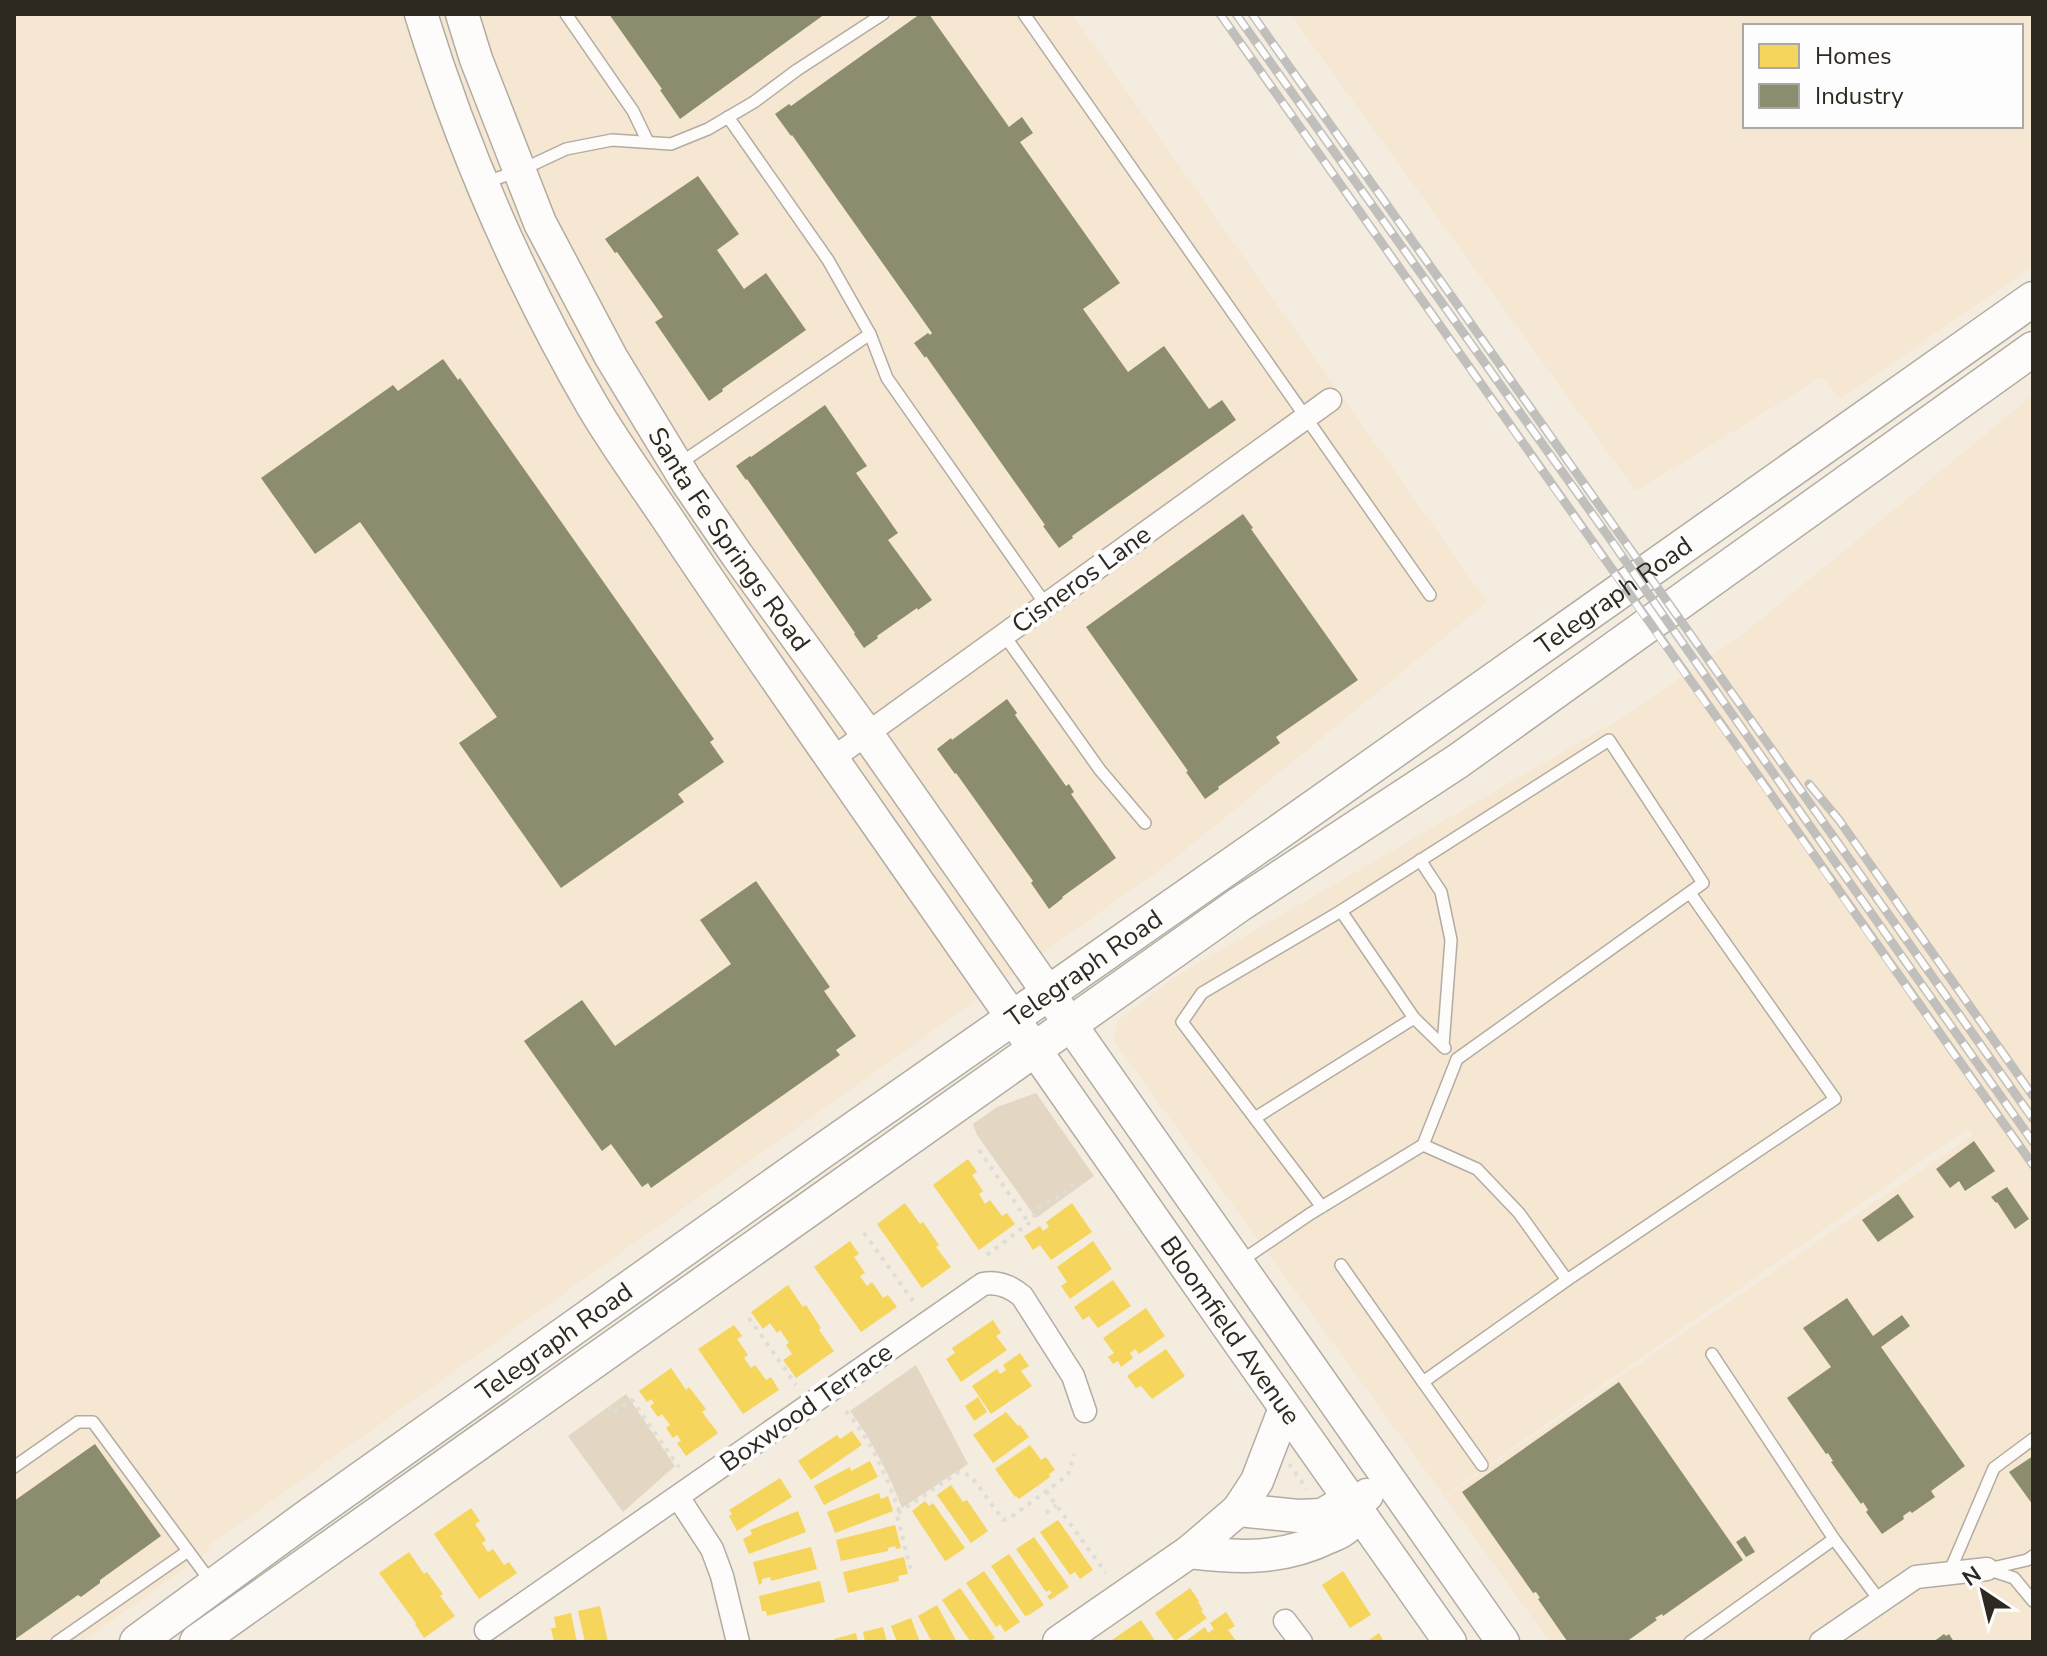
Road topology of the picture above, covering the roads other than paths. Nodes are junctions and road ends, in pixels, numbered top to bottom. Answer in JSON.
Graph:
{"nodes":[{"id":1,"x":421,"y":14,"type":"edge"},
{"id":2,"x":462,"y":14,"type":"edge"},
{"id":3,"x":566,"y":14,"type":"edge"},
{"id":4,"x":883,"y":14,"type":"edge"},
{"id":5,"x":1024,"y":14,"type":"edge"},
{"id":6,"x":728,"y":117,"type":"junction"},
{"id":7,"x":648,"y":142,"type":"junction"},
{"id":8,"x":519,"y":171,"type":"junction"},
{"id":9,"x":482,"y":183,"type":"junction"},
{"id":10,"x":2033,"y":299,"type":"edge"},
{"id":11,"x":870,"y":334,"type":"junction"},
{"id":12,"x":2033,"y":349,"type":"edge"},
{"id":13,"x":1330,"y":400,"type":"dead end"},
{"id":14,"x":1305,"y":417,"type":"junction"},
{"id":15,"x":677,"y":466,"type":"junction"},
{"id":16,"x":1430,"y":595,"type":"dead end"},
{"id":17,"x":1046,"y":605,"type":"junction"},
{"id":18,"x":1004,"y":635,"type":"junction"},
{"id":19,"x":867,"y":734,"type":"junction"},
{"id":20,"x":832,"y":759,"type":"junction"},
{"id":21,"x":1145,"y":823,"type":"dead end"},
{"id":22,"x":1420,"y":860,"type":"junction"},
{"id":23,"x":1690,"y":893,"type":"junction"},
{"id":24,"x":1341,"y":911,"type":"junction"},
{"id":25,"x":1048,"y":993,"type":"junction"},
{"id":26,"x":1012,"y":1018,"type":"junction"},
{"id":27,"x":1414,"y":1018,"type":"junction"},
{"id":28,"x":1070,"y":1025,"type":"junction"},
{"id":29,"x":1443,"y":1046,"type":"junction"},
{"id":30,"x":1034,"y":1050,"type":"junction"},
{"id":31,"x":1457,"y":1059,"type":"junction"},
{"id":32,"x":1255,"y":1118,"type":"junction"},
{"id":33,"x":1423,"y":1145,"type":"junction"},
{"id":34,"x":1322,"y":1207,"type":"junction"},
{"id":35,"x":1237,"y":1263,"type":"junction"},
{"id":36,"x":1341,"y":1265,"type":"dead end"},
{"id":37,"x":1567,"y":1280,"type":"junction"},
{"id":38,"x":1712,"y":1354,"type":"dead end"},
{"id":39,"x":1423,"y":1382,"type":"junction"},
{"id":40,"x":1285,"y":1408,"type":"junction"},
{"id":41,"x":1085,"y":1411,"type":"dead end"},
{"id":42,"x":2033,"y":1439,"type":"edge"},
{"id":43,"x":1482,"y":1465,"type":"dead end"},
{"id":44,"x":14,"y":1467,"type":"edge"},
{"id":45,"x":1389,"y":1480,"type":"junction"},
{"id":46,"x":678,"y":1497,"type":"junction"},
{"id":47,"x":1354,"y":1505,"type":"junction"},
{"id":48,"x":1238,"y":1510,"type":"junction"},
{"id":49,"x":1834,"y":1539,"type":"junction"},
{"id":50,"x":188,"y":1551,"type":"junction"},
{"id":51,"x":1189,"y":1552,"type":"junction"},
{"id":52,"x":2033,"y":1556,"type":"edge"},
{"id":53,"x":1987,"y":1569,"type":"junction"},
{"id":54,"x":1949,"y":1573,"type":"junction"},
{"id":55,"x":213,"y":1586,"type":"junction"},
{"id":56,"x":1880,"y":1601,"type":"junction"},
{"id":57,"x":2033,"y":1601,"type":"edge"},
{"id":58,"x":1285,"y":1621,"type":"dead end"},
{"id":59,"x":486,"y":1630,"type":"dead end"},
{"id":60,"x":57,"y":1642,"type":"edge"},
{"id":61,"x":137,"y":1642,"type":"edge"},
{"id":62,"x":197,"y":1642,"type":"edge"},
{"id":63,"x":738,"y":1642,"type":"edge"},
{"id":64,"x":1059,"y":1642,"type":"edge"},
{"id":65,"x":1301,"y":1642,"type":"edge"},
{"id":66,"x":1450,"y":1642,"type":"edge"},
{"id":67,"x":1503,"y":1642,"type":"edge"},
{"id":68,"x":1690,"y":1642,"type":"edge"},
{"id":69,"x":1821,"y":1642,"type":"edge"}],
"edges":[{"from":1,"to":9,"type":"main road","name":"Santa Fe Springs Road"},
{"from":2,"to":8,"type":"main road","name":"Santa Fe Springs Road"},
{"from":3,"to":7,"type":"lane"},
{"from":4,"to":6,"type":"lane"},
{"from":5,"to":14,"type":"lane"},
{"from":6,"to":7,"type":"lane"},
{"from":6,"to":11,"type":"lane"},
{"from":7,"to":8,"type":"lane"},
{"from":8,"to":9,"type":"lane"},
{"from":8,"to":15,"type":"main road","name":"Santa Fe Springs Road"},
{"from":9,"to":20,"type":"main road","name":"Santa Fe Springs Road"},
{"from":10,"to":25,"type":"main road","name":"Telegraph Road"},
{"from":11,"to":15,"type":"lane"},
{"from":11,"to":17,"type":"lane"},
{"from":12,"to":28,"type":"main road","name":"Telegraph Road"},
{"from":13,"to":14,"type":"street","name":"Cisneros Lane"},
{"from":14,"to":16,"type":"lane"},
{"from":14,"to":17,"type":"street","name":"Cisneros Lane"},
{"from":15,"to":19,"type":"main road","name":"Santa Fe Springs Road"},
{"from":17,"to":18,"type":"street","name":"Cisneros Lane"},
{"from":18,"to":19,"type":"street","name":"Cisneros Lane"},
{"from":18,"to":21,"type":"lane"},
{"from":19,"to":20,"type":"street","name":"Cisneros Lane"},
{"from":19,"to":25,"type":"main road","name":"Santa Fe Springs Road"},
{"from":20,"to":26,"type":"main road","name":"Santa Fe Springs Road"},
{"from":22,"to":23,"type":"lane"},
{"from":22,"to":24,"type":"lane"},
{"from":22,"to":29,"type":"lane"},
{"from":23,"to":31,"type":"lane"},
{"from":23,"to":37,"type":"lane"},
{"from":24,"to":27,"type":"lane"},
{"from":24,"to":32,"type":"lane"},
{"from":25,"to":26,"type":"main road","name":"Telegraph Road"},
{"from":25,"to":28,"type":"main road","name":"Santa Fe Springs Road"},
{"from":26,"to":30,"type":"main road","name":"Bloomfield Avenue"},
{"from":26,"to":55,"type":"main road","name":"Telegraph Road"},
{"from":27,"to":29,"type":"lane"},
{"from":27,"to":32,"type":"lane"},
{"from":28,"to":30,"type":"main road","name":"Telegraph Road"},
{"from":28,"to":35,"type":"main road","name":"Bloomfield Avenue"},
{"from":29,"to":31,"type":"lane"},
{"from":30,"to":40,"type":"main road","name":"Bloomfield Avenue"},
{"from":30,"to":62,"type":"main road","name":"Telegraph Road"},
{"from":31,"to":33,"type":"lane"},
{"from":32,"to":34,"type":"lane"},
{"from":33,"to":34,"type":"lane"},
{"from":33,"to":37,"type":"lane"},
{"from":34,"to":35,"type":"lane"},
{"from":35,"to":45,"type":"main road","name":"Bloomfield Avenue"},
{"from":36,"to":39,"type":"lane"},
{"from":37,"to":39,"type":"lane"},
{"from":38,"to":49,"type":"lane"},
{"from":39,"to":43,"type":"lane"},
{"from":40,"to":47,"type":"main road","name":"Bloomfield Avenue"},
{"from":40,"to":48,"type":"main road"},
{"from":41,"to":46,"type":"street","name":"Boxwood Terrace"},
{"from":42,"to":54,"type":"lane"},
{"from":44,"to":50,"type":"lane"},
{"from":45,"to":47,"type":"main road"},
{"from":45,"to":67,"type":"main road","name":"Bloomfield Avenue"},
{"from":46,"to":59,"type":"street","name":"Boxwood Terrace"},
{"from":46,"to":63,"type":"street"},
{"from":47,"to":48,"type":"main road"},
{"from":47,"to":51,"type":"main road"},
{"from":47,"to":66,"type":"main road","name":"Bloomfield Avenue"},
{"from":48,"to":51,"type":"main road"},
{"from":49,"to":56,"type":"lane"},
{"from":49,"to":68,"type":"lane"},
{"from":50,"to":55,"type":"lane"},
{"from":50,"to":60,"type":"lane"},
{"from":51,"to":64,"type":"main road"},
{"from":52,"to":53,"type":"lane"},
{"from":53,"to":54,"type":"street"},
{"from":53,"to":57,"type":"lane"},
{"from":54,"to":56,"type":"street"},
{"from":55,"to":61,"type":"main road","name":"Telegraph Road"},
{"from":56,"to":69,"type":"street"},
{"from":58,"to":65,"type":"street"}]}
